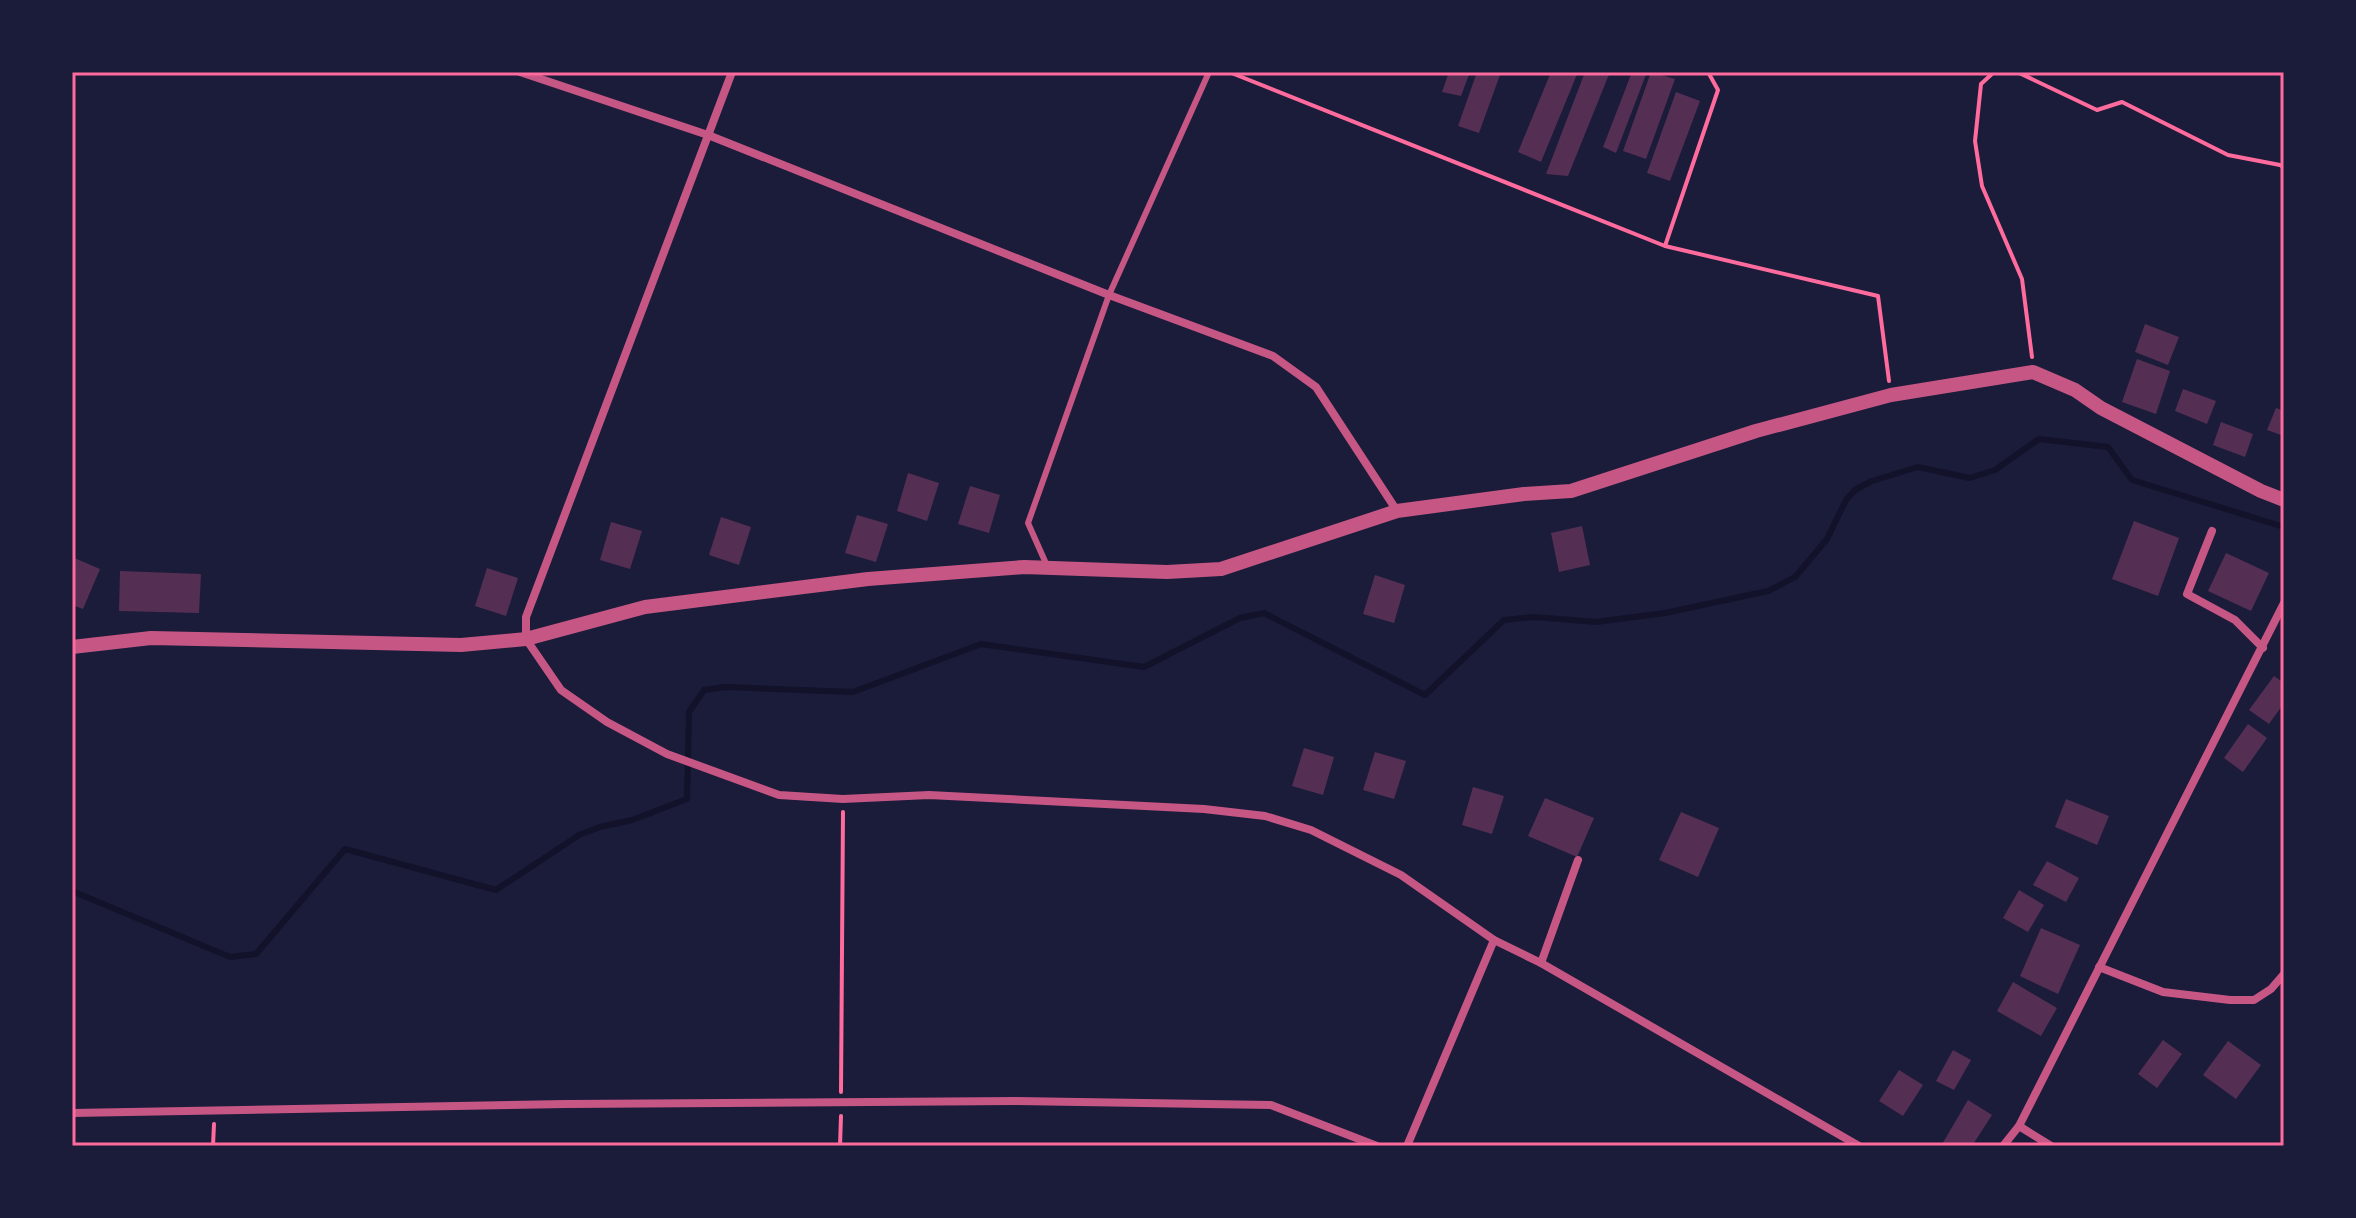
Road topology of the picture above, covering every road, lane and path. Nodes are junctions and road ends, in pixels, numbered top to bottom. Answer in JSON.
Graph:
{"nodes":[{"id":1,"x":520,"y":72,"type":"edge"},
{"id":2,"x":732,"y":72,"type":"edge"},
{"id":3,"x":1209,"y":72,"type":"edge"},
{"id":4,"x":1229,"y":72,"type":"edge"},
{"id":5,"x":1708,"y":72,"type":"edge"},
{"id":6,"x":1994,"y":72,"type":"edge"},
{"id":7,"x":2017,"y":72,"type":"edge"},
{"id":8,"x":708,"y":135,"type":"junction"},
{"id":9,"x":2284,"y":168,"type":"edge"},
{"id":10,"x":1665,"y":246,"type":"junction"},
{"id":11,"x":1109,"y":295,"type":"junction"},
{"id":12,"x":2033,"y":372,"type":"junction"},
{"id":13,"x":1891,"y":395,"type":"junction"},
{"id":14,"x":2284,"y":500,"type":"edge"},
{"id":15,"x":1397,"y":511,"type":"junction"},
{"id":16,"x":2212,"y":531,"type":"dead end"},
{"id":17,"x":1048,"y":568,"type":"junction"},
{"id":18,"x":2284,"y":603,"type":"edge"},
{"id":19,"x":526,"y":639,"type":"junction"},
{"id":20,"x":72,"y":647,"type":"edge"},
{"id":21,"x":2263,"y":648,"type":"junction"},
{"id":22,"x":843,"y":799,"type":"junction"},
{"id":23,"x":1578,"y":860,"type":"dead end"},
{"id":24,"x":1494,"y":940,"type":"junction"},
{"id":25,"x":1541,"y":963,"type":"junction"},
{"id":26,"x":2099,"y":967,"type":"junction"},
{"id":27,"x":2284,"y":974,"type":"edge"},
{"id":28,"x":841,"y":1103,"type":"junction"},
{"id":29,"x":214,"y":1111,"type":"junction"},
{"id":30,"x":72,"y":1113,"type":"edge"},
{"id":31,"x":2019,"y":1126,"type":"junction"},
{"id":32,"x":213,"y":1146,"type":"edge"},
{"id":33,"x":840,"y":1146,"type":"edge"},
{"id":34,"x":1377,"y":1146,"type":"edge"},
{"id":35,"x":1407,"y":1146,"type":"edge"},
{"id":36,"x":1859,"y":1146,"type":"edge"},
{"id":37,"x":2003,"y":1146,"type":"edge"},
{"id":38,"x":2051,"y":1146,"type":"edge"}],
"edges":[{"from":1,"to":8,"type":"street"},
{"from":2,"to":8,"type":"street"},
{"from":3,"to":11,"type":"lane"},
{"from":4,"to":10,"type":"path"},
{"from":5,"to":10,"type":"path"},
{"from":6,"to":12,"type":"path"},
{"from":7,"to":9,"type":"path"},
{"from":8,"to":11,"type":"street"},
{"from":8,"to":19,"type":"street"},
{"from":10,"to":13,"type":"path"},
{"from":11,"to":15,"type":"street"},
{"from":11,"to":17,"type":"lane"},
{"from":12,"to":13,"type":"street"},
{"from":12,"to":14,"type":"street"},
{"from":13,"to":15,"type":"street"},
{"from":15,"to":17,"type":"street"},
{"from":16,"to":21,"type":"street"},
{"from":17,"to":19,"type":"street"},
{"from":18,"to":21,"type":"street"},
{"from":19,"to":20,"type":"street"},
{"from":19,"to":22,"type":"street"},
{"from":21,"to":26,"type":"street"},
{"from":22,"to":24,"type":"street"},
{"from":22,"to":28,"type":"path"},
{"from":23,"to":25,"type":"street"},
{"from":24,"to":25,"type":"street"},
{"from":24,"to":35,"type":"street"},
{"from":25,"to":36,"type":"street"},
{"from":26,"to":27,"type":"street"},
{"from":26,"to":31,"type":"street"},
{"from":28,"to":29,"type":"street"},
{"from":28,"to":33,"type":"path"},
{"from":28,"to":34,"type":"street"},
{"from":29,"to":30,"type":"street"},
{"from":29,"to":32,"type":"path"},
{"from":31,"to":37,"type":"street"},
{"from":31,"to":38,"type":"street"}]}
